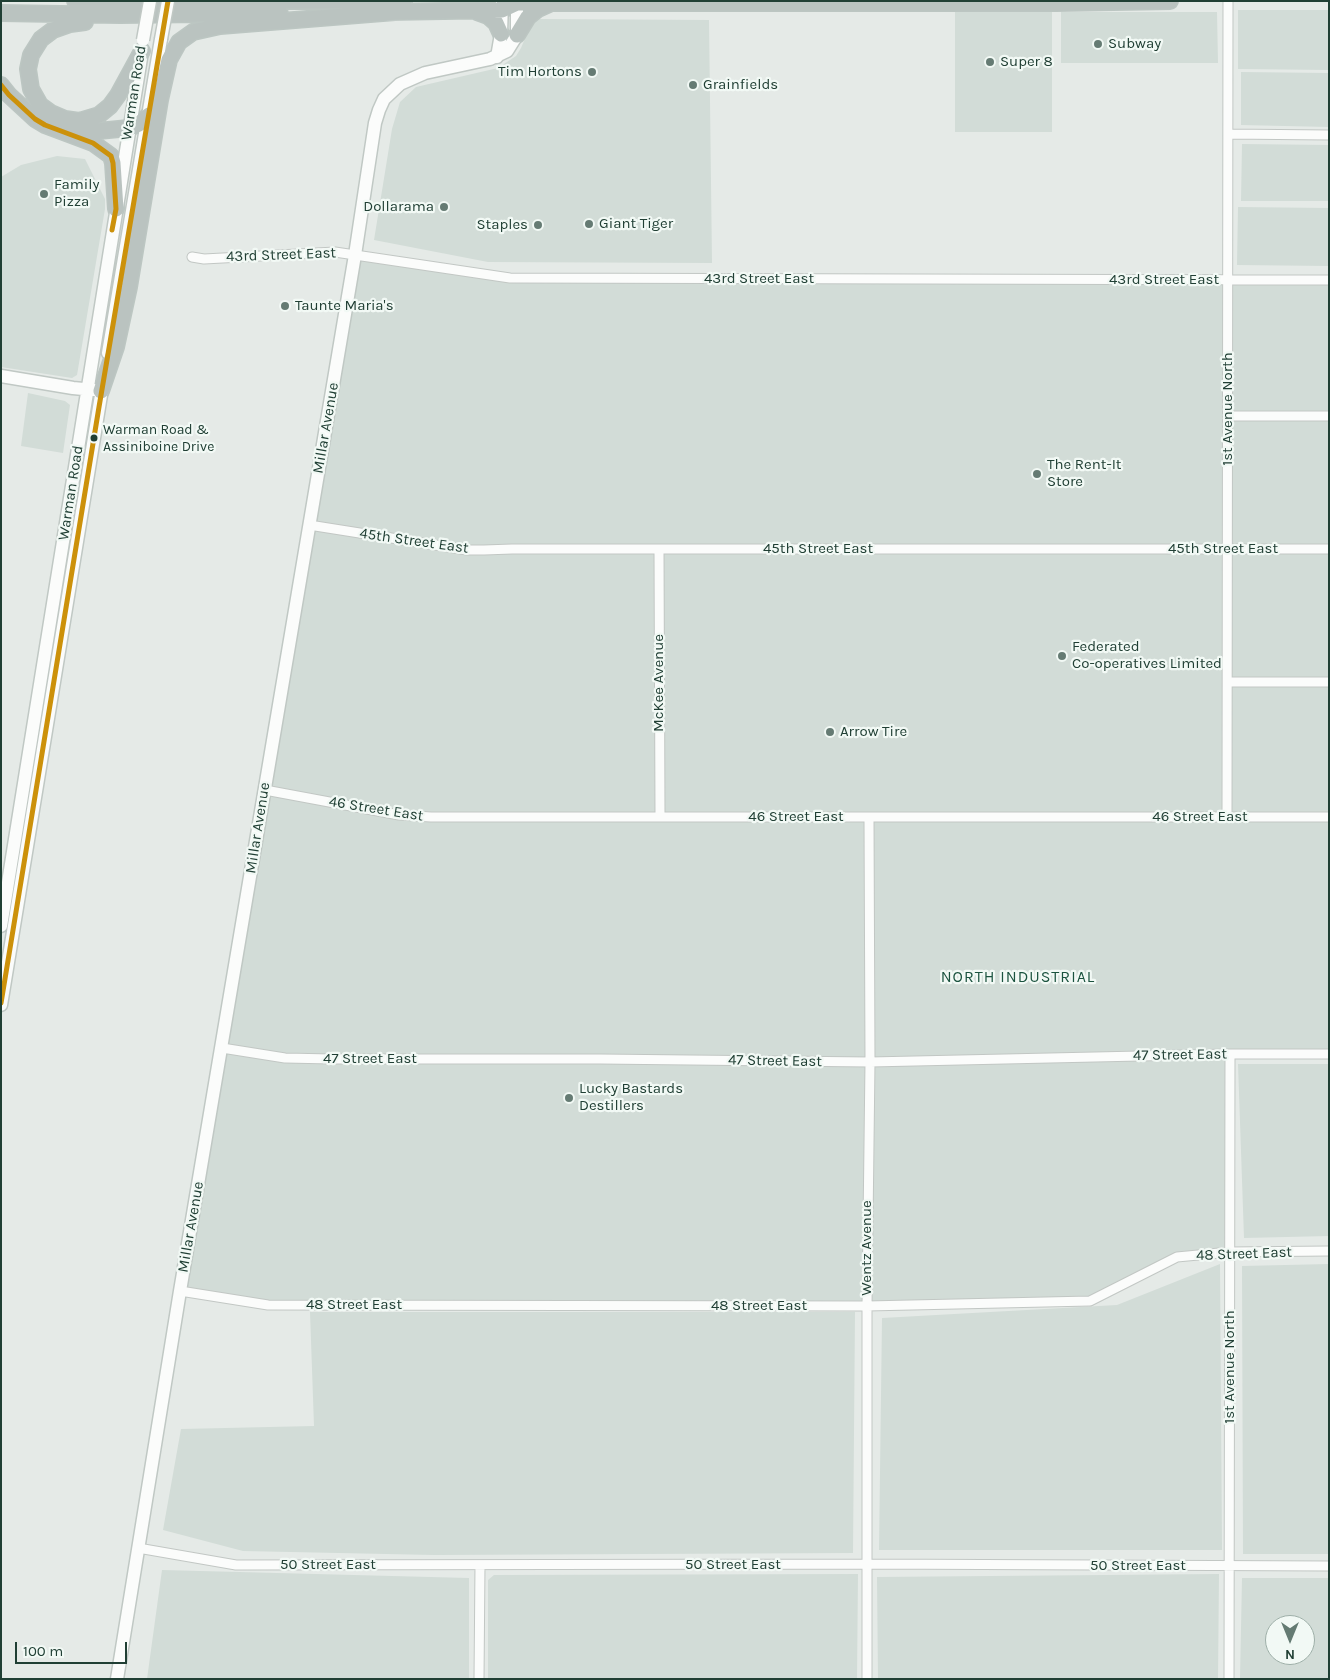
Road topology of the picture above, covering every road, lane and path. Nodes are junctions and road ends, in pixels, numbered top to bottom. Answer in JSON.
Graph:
{"nodes":[{"id":1,"x":75,"y":1,"type":"edge"},
{"id":2,"x":150,"y":1,"type":"edge"},
{"id":3,"x":168,"y":1,"type":"edge"},
{"id":4,"x":442,"y":1,"type":"edge"},
{"id":5,"x":1170,"y":1,"type":"edge"},
{"id":6,"x":1228,"y":1,"type":"edge"},
{"id":7,"x":796,"y":2,"type":"edge"},
{"id":8,"x":508,"y":3,"type":"edge"},
{"id":9,"x":551,"y":3,"type":"junction"},
{"id":10,"x":475,"y":11,"type":"junction"},
{"id":11,"x":395,"y":12,"type":"junction"},
{"id":12,"x":1,"y":13,"type":"edge"},
{"id":13,"x":231,"y":13,"type":"junction"},
{"id":14,"x":501,"y":34,"type":"junction"},
{"id":15,"x":517,"y":35,"type":"junction"},
{"id":16,"x":143,"y":46,"type":"junction"},
{"id":17,"x":496,"y":57,"type":"junction"},
{"id":18,"x":1,"y":85,"type":"edge"},
{"id":19,"x":149,"y":115,"type":"junction"},
{"id":20,"x":129,"y":128,"type":"junction"},
{"id":21,"x":56,"y":130,"type":"junction"},
{"id":22,"x":1228,"y":134,"type":"junction"},
{"id":23,"x":1329,"y":135,"type":"edge"},
{"id":24,"x":116,"y":209,"type":"junction"},
{"id":25,"x":355,"y":255,"type":"junction"},
{"id":26,"x":192,"y":257,"type":"dead end"},
{"id":27,"x":1228,"y":280,"type":"junction"},
{"id":28,"x":1329,"y":280,"type":"edge"},
{"id":29,"x":1,"y":376,"type":"edge"},
{"id":30,"x":94,"y":390,"type":"junction"},
{"id":31,"x":1228,"y":416,"type":"junction"},
{"id":32,"x":1329,"y":416,"type":"edge"},
{"id":33,"x":309,"y":525,"type":"junction"},
{"id":34,"x":658,"y":548,"type":"junction"},
{"id":35,"x":1228,"y":549,"type":"junction"},
{"id":36,"x":1329,"y":549,"type":"edge"},
{"id":37,"x":1228,"y":682,"type":"junction"},
{"id":38,"x":1329,"y":682,"type":"edge"},
{"id":39,"x":265,"y":790,"type":"junction"},
{"id":40,"x":660,"y":816,"type":"junction"},
{"id":41,"x":1227,"y":816,"type":"junction"},
{"id":42,"x":1329,"y":817,"type":"edge"},
{"id":43,"x":869,"y":818,"type":"junction"},
{"id":44,"x":4,"y":895,"type":"edge"},
{"id":45,"x":1,"y":926,"type":"edge"},
{"id":46,"x":2,"y":1000,"type":"edge"},
{"id":47,"x":222,"y":1048,"type":"junction"},
{"id":48,"x":1230,"y":1054,"type":"junction"},
{"id":49,"x":1329,"y":1054,"type":"edge"},
{"id":50,"x":870,"y":1062,"type":"junction"},
{"id":51,"x":1329,"y":1251,"type":"edge"},
{"id":52,"x":1230,"y":1252,"type":"junction"},
{"id":53,"x":180,"y":1291,"type":"junction"},
{"id":54,"x":867,"y":1306,"type":"junction"},
{"id":55,"x":138,"y":1548,"type":"junction"},
{"id":56,"x":867,"y":1564,"type":"junction"},
{"id":57,"x":480,"y":1565,"type":"junction"},
{"id":58,"x":1229,"y":1566,"type":"junction"},
{"id":59,"x":1329,"y":1566,"type":"edge"},
{"id":60,"x":117,"y":1679,"type":"edge"},
{"id":61,"x":479,"y":1679,"type":"edge"},
{"id":62,"x":867,"y":1679,"type":"edge"},
{"id":63,"x":1229,"y":1679,"type":"edge"}],
"edges":[{"from":1,"to":4,"type":"highway"},
{"from":2,"to":16,"type":"main road","name":"Warman Road","bridge":true},
{"from":3,"to":19,"type":"main road","name":"Warman Road","bridge":true},
{"from":5,"to":7,"type":"highway"},
{"from":6,"to":22,"type":"street","name":"1st Avenue North"},
{"from":7,"to":9,"type":"highway"},
{"from":8,"to":9,"type":"highway"},
{"from":8,"to":10,"type":"highway"},
{"from":8,"to":14,"type":"main road"},
{"from":8,"to":15,"type":"main road"},
{"from":9,"to":15,"type":"highway"},
{"from":10,"to":11,"type":"highway"},
{"from":10,"to":14,"type":"highway"},
{"from":11,"to":13,"type":"highway"},
{"from":11,"to":30,"type":"highway"},
{"from":12,"to":13,"type":"highway"},
{"from":13,"to":16,"type":"highway"},
{"from":14,"to":17,"type":"main road"},
{"from":15,"to":17,"type":"main road"},
{"from":16,"to":20,"type":"main road","name":"Warman Road"},
{"from":17,"to":25,"type":"main road","name":"Millar Avenue"},
{"from":18,"to":21,"type":"highway"},
{"from":19,"to":20,"type":"highway"},
{"from":19,"to":30,"type":"main road","name":"Warman Road"},
{"from":20,"to":21,"type":"highway"},
{"from":20,"to":24,"type":"main road","name":"Warman Road"},
{"from":21,"to":24,"type":"highway"},
{"from":22,"to":23,"type":"street"},
{"from":22,"to":27,"type":"street","name":"1st Avenue North"},
{"from":24,"to":30,"type":"main road","name":"Warman Road"},
{"from":25,"to":26,"type":"street","name":"43rd Street East"},
{"from":25,"to":27,"type":"street","name":"43rd Street East"},
{"from":25,"to":33,"type":"main road","name":"Millar Avenue"},
{"from":27,"to":28,"type":"street","name":"43rd Street East"},
{"from":27,"to":31,"type":"street","name":"1st Avenue North"},
{"from":29,"to":30,"type":"main road"},
{"from":30,"to":44,"type":"main road","name":"Warman Road"},
{"from":30,"to":46,"type":"main road","name":"Warman Road"},
{"from":31,"to":32,"type":"street"},
{"from":31,"to":35,"type":"street","name":"1st Avenue North"},
{"from":33,"to":34,"type":"street","name":"45th Street East"},
{"from":33,"to":39,"type":"main road","name":"Millar Avenue"},
{"from":34,"to":35,"type":"street","name":"45th Street East"},
{"from":34,"to":40,"type":"street","name":"McKee Avenue"},
{"from":35,"to":36,"type":"street","name":"45th Street East"},
{"from":35,"to":37,"type":"street","name":"1st Avenue North"},
{"from":37,"to":38,"type":"street"},
{"from":37,"to":41,"type":"street","name":"1st Avenue North"},
{"from":39,"to":40,"type":"street","name":"46 Street East"},
{"from":39,"to":47,"type":"main road","name":"Millar Avenue"},
{"from":40,"to":43,"type":"street","name":"46 Street East"},
{"from":41,"to":42,"type":"street","name":"46 Street East"},
{"from":41,"to":43,"type":"street","name":"46 Street East"},
{"from":43,"to":50,"type":"street","name":"Wentz Avenue"},
{"from":44,"to":45,"type":"main road","name":"Warman Road"},
{"from":44,"to":46,"type":"main road"},
{"from":47,"to":50,"type":"street","name":"47 Street East"},
{"from":47,"to":53,"type":"main road","name":"Millar Avenue"},
{"from":48,"to":49,"type":"street","name":"47 Street East"},
{"from":48,"to":50,"type":"street","name":"47 Street East"},
{"from":48,"to":52,"type":"street","name":"1st Avenue North"},
{"from":50,"to":54,"type":"street","name":"Wentz Avenue"},
{"from":51,"to":52,"type":"street","name":"48 Street East"},
{"from":52,"to":54,"type":"street","name":"48 Street East"},
{"from":52,"to":58,"type":"street","name":"1st Avenue North"},
{"from":53,"to":54,"type":"street","name":"48 Street East"},
{"from":53,"to":55,"type":"main road","name":"Millar Avenue"},
{"from":54,"to":56,"type":"street","name":"Wentz Avenue"},
{"from":55,"to":57,"type":"street","name":"50 Street East"},
{"from":55,"to":60,"type":"main road","name":"Millar Avenue"},
{"from":56,"to":57,"type":"street","name":"50 Street East"},
{"from":56,"to":58,"type":"street","name":"50 Street East"},
{"from":56,"to":62,"type":"street","name":"Wentz Avenue"},
{"from":57,"to":61,"type":"street"},
{"from":58,"to":59,"type":"street","name":"50 Street East"},
{"from":58,"to":63,"type":"street","name":"1st Avenue North"}]}
